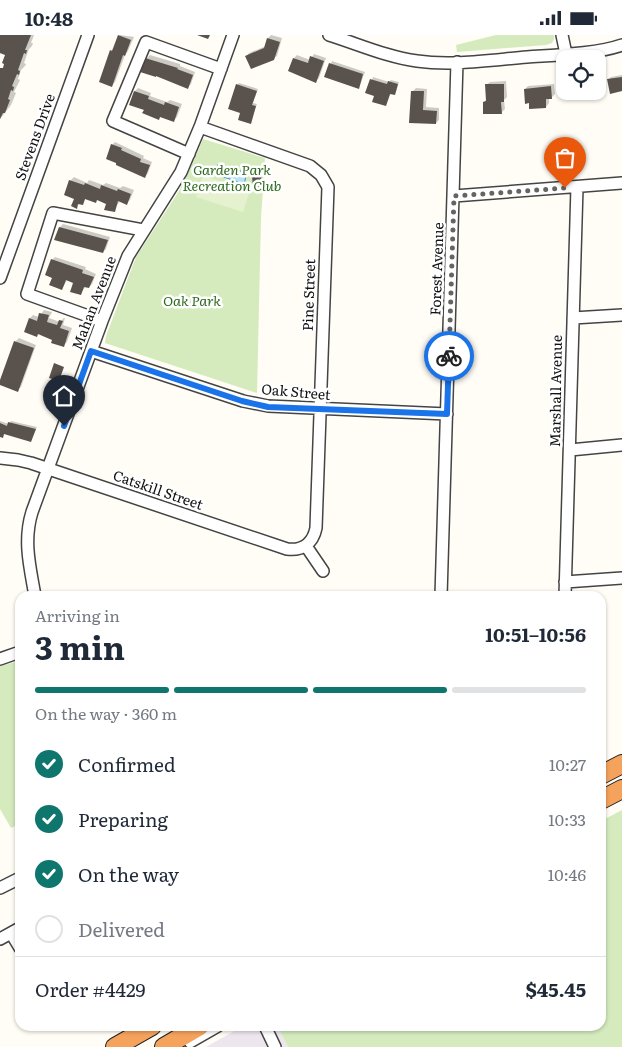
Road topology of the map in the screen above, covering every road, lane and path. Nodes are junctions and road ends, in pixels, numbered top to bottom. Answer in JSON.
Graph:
{"nodes":[{"id":1,"x":88,"y":35,"type":"edge"},
{"id":2,"x":233,"y":35,"type":"edge"},
{"id":3,"x":329,"y":35,"type":"edge"},
{"id":4,"x":562,"y":35,"type":"edge"},
{"id":5,"x":622,"y":45,"type":"edge"},
{"id":6,"x":565,"y":50,"type":"edge"},
{"id":7,"x":591,"y":50,"type":"edge"},
{"id":8,"x":556,"y":55,"type":"edge"},
{"id":9,"x":457,"y":63,"type":"junction"},
{"id":10,"x":221,"y":69,"type":"junction"},
{"id":11,"x":200,"y":127,"type":"junction"},
{"id":12,"x":190,"y":154,"type":"junction"},
{"id":13,"x":622,"y":183,"type":"edge"},
{"id":14,"x":577,"y":187,"type":"junction"},
{"id":15,"x":454,"y":196,"type":"junction"},
{"id":16,"x":143,"y":230,"type":"junction"},
{"id":17,"x":0,"y":278,"type":"edge"},
{"id":18,"x":622,"y":315,"type":"edge"},
{"id":19,"x":573,"y":318,"type":"junction"},
{"id":20,"x":102,"y":321,"type":"junction"},
{"id":21,"x":91,"y":351,"type":"junction"},
{"id":22,"x":320,"y":409,"type":"junction"},
{"id":23,"x":447,"y":414,"type":"junction"},
{"id":24,"x":622,"y":445,"type":"edge"},
{"id":25,"x":570,"y":449,"type":"junction"},
{"id":26,"x":0,"y":459,"type":"edge"},
{"id":27,"x":48,"y":469,"type":"junction"},
{"id":28,"x":306,"y":546,"type":"junction"},
{"id":29,"x":324,"y":571,"type":"dead end"},
{"id":30,"x":622,"y":578,"type":"edge"},
{"id":31,"x":565,"y":582,"type":"junction"},
{"id":32,"x":34,"y":591,"type":"edge"},
{"id":33,"x":441,"y":591,"type":"edge"},
{"id":34,"x":565,"y":591,"type":"edge"},
{"id":35,"x":15,"y":654,"type":"edge"},
{"id":36,"x":0,"y":659,"type":"edge"},
{"id":37,"x":622,"y":763,"type":"edge"},
{"id":38,"x":606,"y":772,"type":"edge"},
{"id":39,"x":622,"y":789,"type":"edge"},
{"id":40,"x":606,"y":797,"type":"edge"},
{"id":41,"x":15,"y":880,"type":"edge"},
{"id":42,"x":0,"y":888,"type":"edge"},
{"id":43,"x":15,"y":931,"type":"edge"},
{"id":44,"x":0,"y":939,"type":"edge"},
{"id":45,"x":143,"y":1031,"type":"edge"},
{"id":46,"x":191,"y":1031,"type":"edge"},
{"id":47,"x":209,"y":1031,"type":"edge"},
{"id":48,"x":262,"y":1031,"type":"edge"},
{"id":49,"x":267,"y":1031,"type":"edge"},
{"id":50,"x":273,"y":1043,"type":"edge"},
{"id":51,"x":115,"y":1047,"type":"edge"},
{"id":52,"x":164,"y":1047,"type":"edge"},
{"id":53,"x":169,"y":1047,"type":"edge"}],
"edges":[{"from":1,"to":17,"type":"street","name":"Stevens Drive"},
{"from":2,"to":10,"type":"street","name":"Mahan Avenue"},
{"from":3,"to":9,"type":"street"},
{"from":4,"to":6,"type":"street"},
{"from":5,"to":7,"type":"street"},
{"from":8,"to":9,"type":"street"},
{"from":9,"to":15,"type":"street","name":"Forest Avenue"},
{"from":10,"to":11,"type":"street","name":"Mahan Avenue"},
{"from":10,"to":12,"type":"street"},
{"from":11,"to":12,"type":"street","name":"Mahan Avenue"},
{"from":11,"to":22,"type":"street","name":"Pine Street"},
{"from":12,"to":16,"type":"street","name":"Mahan Avenue"},
{"from":13,"to":14,"type":"street"},
{"from":14,"to":15,"type":"street"},
{"from":14,"to":19,"type":"street","name":"Marshall Avenue"},
{"from":15,"to":23,"type":"street","name":"Forest Avenue"},
{"from":16,"to":20,"type":"street","name":"Mahan Avenue"},
{"from":16,"to":20,"type":"street"},
{"from":18,"to":19,"type":"street"},
{"from":19,"to":25,"type":"street","name":"Marshall Avenue"},
{"from":20,"to":21,"type":"street","name":"Mahan Avenue"},
{"from":21,"to":22,"type":"street","name":"Oak Street"},
{"from":21,"to":27,"type":"street","name":"Mahan Avenue"},
{"from":22,"to":23,"type":"street","name":"Oak Street"},
{"from":22,"to":28,"type":"street","name":"Pine Street"},
{"from":23,"to":33,"type":"street","name":"Forest Avenue"},
{"from":24,"to":25,"type":"street"},
{"from":25,"to":31,"type":"street","name":"Marshall Avenue"},
{"from":26,"to":27,"type":"street","name":"Catskill Street"},
{"from":27,"to":28,"type":"street","name":"Catskill Street"},
{"from":27,"to":32,"type":"street","name":"Mahan Avenue"},
{"from":28,"to":29,"type":"street"},
{"from":30,"to":31,"type":"street"},
{"from":31,"to":34,"type":"street","name":"Marshall Avenue"},
{"from":35,"to":36,"type":"street"},
{"from":37,"to":38,"type":"highway"},
{"from":39,"to":40,"type":"highway"},
{"from":41,"to":42,"type":"street"},
{"from":43,"to":44,"type":"street"},
{"from":45,"to":51,"type":"highway"},
{"from":46,"to":52,"type":"highway"},
{"from":47,"to":53,"type":"street"},
{"from":48,"to":50,"type":"street"},
{"from":49,"to":50,"type":"street"}]}
